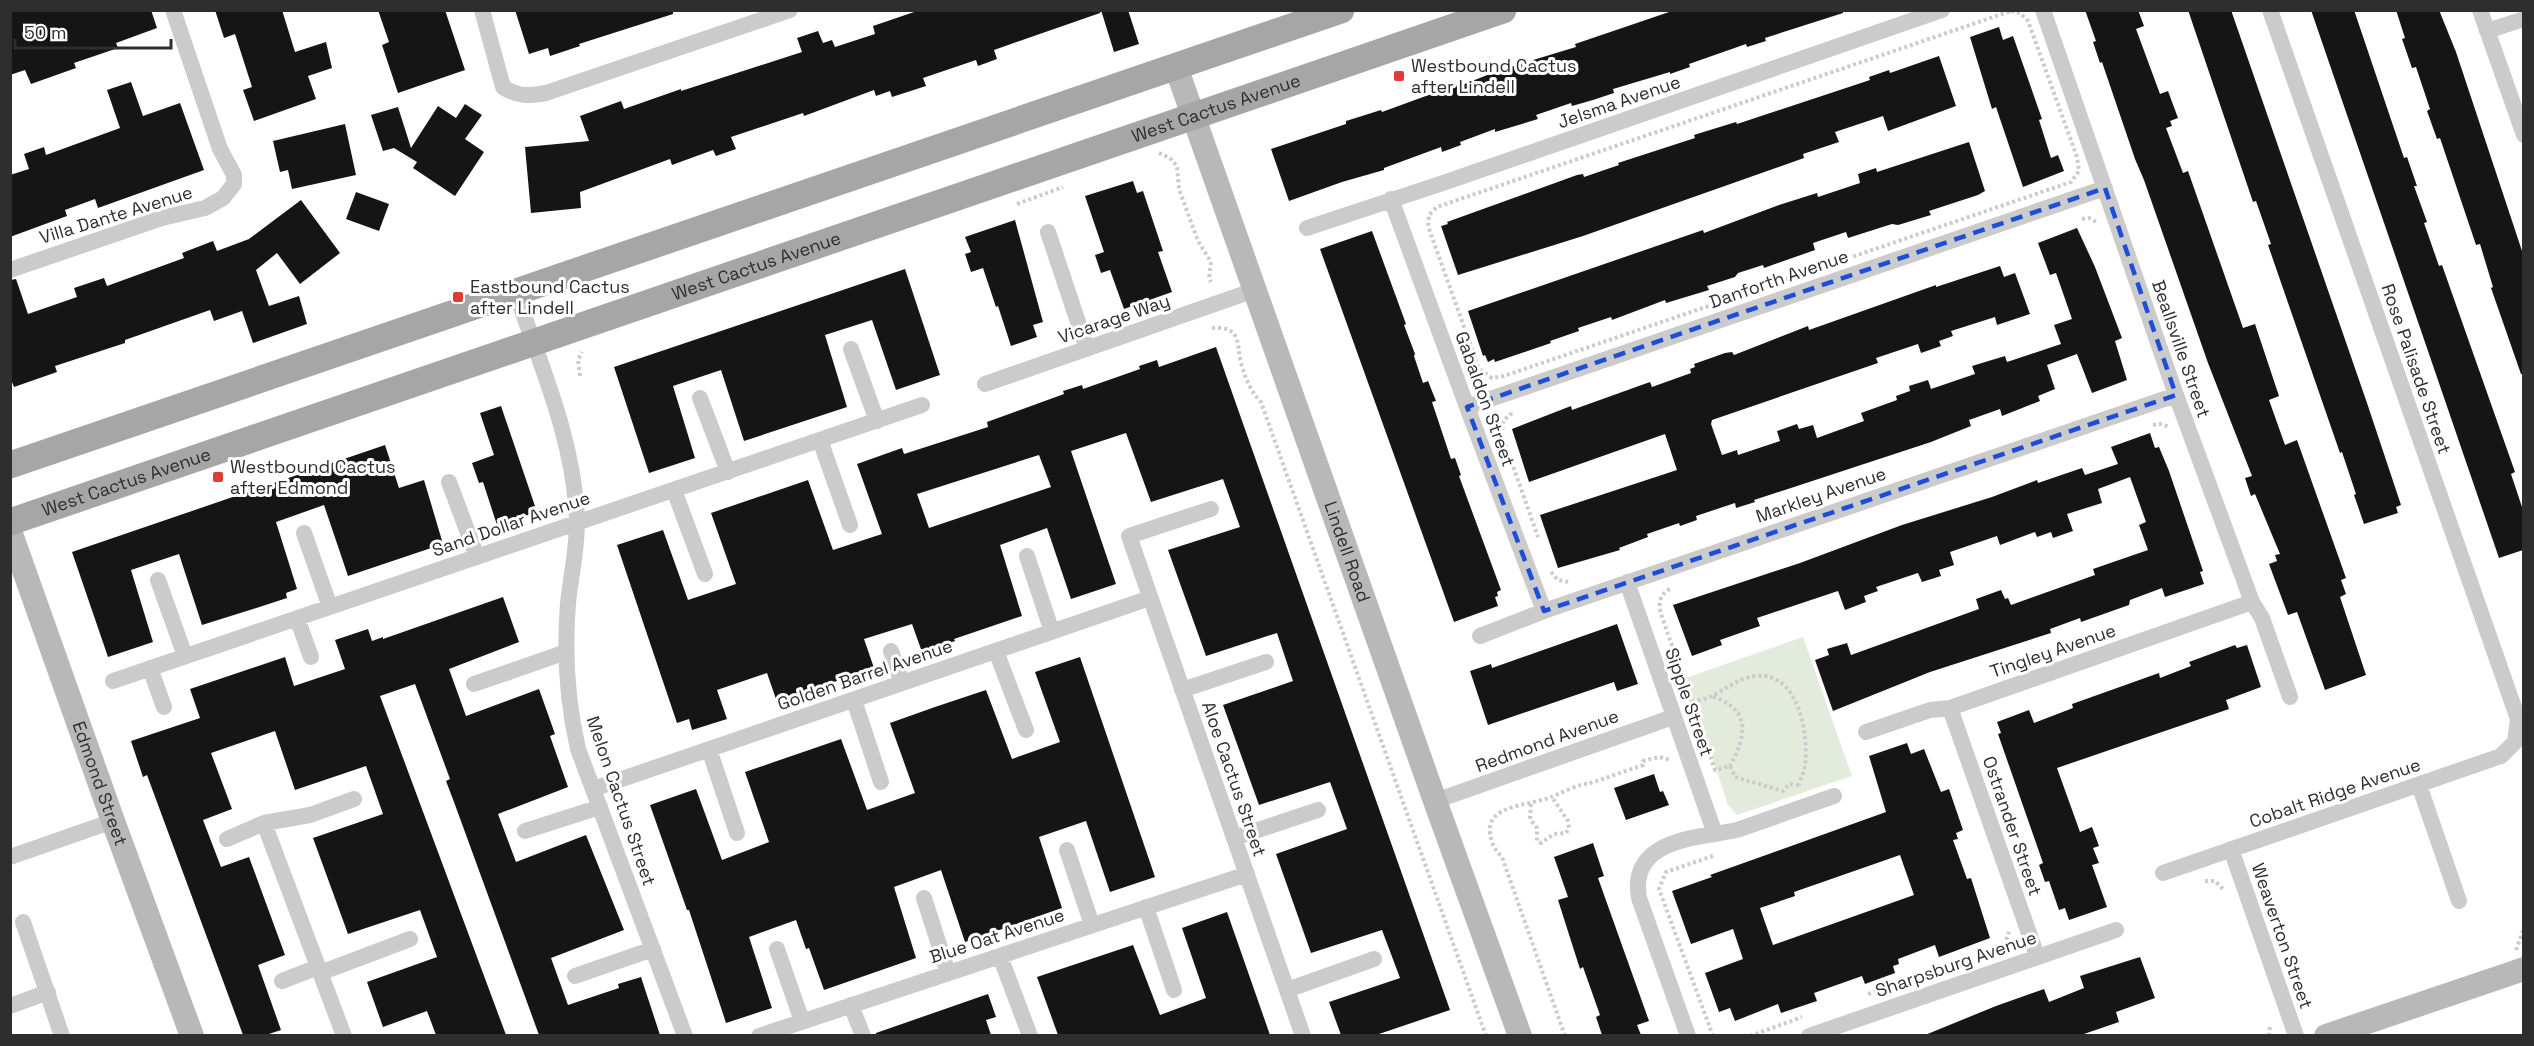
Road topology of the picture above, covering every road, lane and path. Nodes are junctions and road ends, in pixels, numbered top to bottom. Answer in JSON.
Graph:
{"nodes":[{"id":1,"x":173,"y":10,"type":"edge"},
{"id":2,"x":482,"y":10,"type":"edge"},
{"id":3,"x":790,"y":10,"type":"edge"},
{"id":4,"x":1341,"y":10,"type":"edge"},
{"id":5,"x":1503,"y":10,"type":"edge"},
{"id":6,"x":1942,"y":10,"type":"edge"},
{"id":7,"x":2043,"y":10,"type":"edge"},
{"id":8,"x":2270,"y":10,"type":"edge"},
{"id":9,"x":2480,"y":10,"type":"edge"},
{"id":10,"x":2523,"y":19,"type":"edge"},
{"id":11,"x":2487,"y":31,"type":"junction"},
{"id":12,"x":1176,"y":67,"type":"junction"},
{"id":13,"x":1193,"y":116,"type":"junction"},
{"id":14,"x":2523,"y":135,"type":"edge"},
{"id":15,"x":1155,"y":153,"type":"dead end"},
{"id":16,"x":1068,"y":186,"type":"dead end"},
{"id":17,"x":2105,"y":188,"type":"junction"},
{"id":18,"x":1391,"y":199,"type":"junction"},
{"id":19,"x":1012,"y":206,"type":"dead end"},
{"id":20,"x":2082,"y":219,"type":"dead end"},
{"id":21,"x":1307,"y":228,"type":"dead end"},
{"id":22,"x":2102,"y":228,"type":"dead end"},
{"id":23,"x":1048,"y":232,"type":"dead end"},
{"id":24,"x":10,"y":270,"type":"edge"},
{"id":25,"x":1211,"y":282,"type":"dead end"},
{"id":26,"x":1255,"y":290,"type":"junction"},
{"id":27,"x":516,"y":293,"type":"junction"},
{"id":28,"x":1212,"y":328,"type":"dead end"},
{"id":29,"x":533,"y":343,"type":"junction"},
{"id":30,"x":587,"y":348,"type":"dead end"},
{"id":31,"x":852,"y":349,"type":"dead end"},
{"id":32,"x":1087,"y":349,"type":"junction"},
{"id":33,"x":1471,"y":349,"type":"joint"},
{"id":34,"x":580,"y":376,"type":"dead end"},
{"id":35,"x":985,"y":384,"type":"dead end"},
{"id":36,"x":2176,"y":394,"type":"junction"},
{"id":37,"x":700,"y":399,"type":"dead end"},
{"id":38,"x":922,"y":405,"type":"dead end"},
{"id":39,"x":1467,"y":407,"type":"junction"},
{"id":40,"x":1512,"y":414,"type":"dead end"},
{"id":41,"x":877,"y":421,"type":"junction"},
{"id":42,"x":2153,"y":425,"type":"dead end"},
{"id":43,"x":2175,"y":433,"type":"dead end"},
{"id":44,"x":820,"y":440,"type":"junction"},
{"id":45,"x":10,"y":465,"type":"edge"},
{"id":46,"x":728,"y":472,"type":"junction"},
{"id":47,"x":449,"y":482,"type":"dead end"},
{"id":48,"x":674,"y":490,"type":"junction"},
{"id":49,"x":1211,"y":509,"type":"dead end"},
{"id":50,"x":10,"y":522,"type":"edge"},
{"id":51,"x":577,"y":523,"type":"junction"},
{"id":52,"x":850,"y":525,"type":"dead end"},
{"id":53,"x":10,"y":531,"type":"edge"},
{"id":54,"x":304,"y":533,"type":"dead end"},
{"id":55,"x":1540,"y":541,"type":"dead end"},
{"id":56,"x":1027,"y":556,"type":"dead end"},
{"id":57,"x":477,"y":557,"type":"junction"},
{"id":58,"x":1549,"y":568,"type":"dead end"},
{"id":59,"x":705,"y":574,"type":"dead end"},
{"id":60,"x":158,"y":580,"type":"dead end"},
{"id":61,"x":1577,"y":580,"type":"dead end"},
{"id":62,"x":1627,"y":582,"type":"junction"},
{"id":63,"x":1672,"y":588,"type":"dead end"},
{"id":64,"x":1150,"y":598,"type":"junction"},
{"id":65,"x":2252,"y":602,"type":"junction"},
{"id":66,"x":330,"y":607,"type":"junction"},
{"id":67,"x":1544,"y":611,"type":"junction"},
{"id":68,"x":297,"y":618,"type":"junction"},
{"id":69,"x":1052,"y":632,"type":"junction"},
{"id":70,"x":1480,"y":636,"type":"dead end"},
{"id":71,"x":891,"y":651,"type":"dead end"},
{"id":72,"x":996,"y":651,"type":"junction"},
{"id":73,"x":566,"y":652,"type":"junction"},
{"id":74,"x":185,"y":656,"type":"junction"},
{"id":75,"x":311,"y":657,"type":"dead end"},
{"id":76,"x":1266,"y":662,"type":"dead end"},
{"id":77,"x":150,"y":668,"type":"junction"},
{"id":78,"x":113,"y":681,"type":"dead end"},
{"id":79,"x":902,"y":683,"type":"junction"},
{"id":80,"x":474,"y":684,"type":"dead end"},
{"id":81,"x":1182,"y":690,"type":"junction"},
{"id":82,"x":1712,"y":697,"type":"junction"},
{"id":83,"x":2290,"y":697,"type":"dead end"},
{"id":84,"x":854,"y":700,"type":"junction"},
{"id":85,"x":1692,"y":702,"type":"junction"},
{"id":86,"x":164,"y":707,"type":"dead end"},
{"id":87,"x":1950,"y":708,"type":"junction"},
{"id":88,"x":1673,"y":717,"type":"junction"},
{"id":89,"x":1026,"y":730,"type":"dead end"},
{"id":90,"x":1866,"y":732,"type":"dead end"},
{"id":91,"x":2515,"y":742,"type":"joint"},
{"id":92,"x":709,"y":749,"type":"junction"},
{"id":93,"x":1675,"y":766,"type":"dead end"},
{"id":94,"x":1730,"y":766,"type":"junction"},
{"id":95,"x":881,"y":782,"type":"dead end"},
{"id":96,"x":1798,"y":785,"type":"junction"},
{"id":97,"x":2419,"y":785,"type":"junction"},
{"id":98,"x":593,"y":789,"type":"junction"},
{"id":99,"x":1801,"y":794,"type":"dead end"},
{"id":100,"x":1834,"y":796,"type":"dead end"},
{"id":101,"x":1552,"y":797,"type":"junction"},
{"id":102,"x":354,"y":799,"type":"dead end"},
{"id":103,"x":1435,"y":801,"type":"junction"},
{"id":104,"x":1531,"y":804,"type":"junction"},
{"id":105,"x":600,"y":807,"type":"junction"},
{"id":106,"x":1318,"y":810,"type":"dead end"},
{"id":107,"x":113,"y":820,"type":"junction"},
{"id":108,"x":264,"y":824,"type":"junction"},
{"id":109,"x":525,"y":831,"type":"dead end"},
{"id":110,"x":737,"y":833,"type":"dead end"},
{"id":111,"x":1715,"y":834,"type":"junction"},
{"id":112,"x":1234,"y":838,"type":"junction"},
{"id":113,"x":227,"y":839,"type":"dead end"},
{"id":114,"x":2231,"y":849,"type":"junction"},
{"id":115,"x":1067,"y":850,"type":"dead end"},
{"id":116,"x":1713,"y":856,"type":"dead end"},
{"id":117,"x":10,"y":857,"type":"edge"},
{"id":118,"x":2163,"y":873,"type":"dead end"},
{"id":119,"x":1247,"y":874,"type":"junction"},
{"id":120,"x":2205,"y":882,"type":"dead end"},
{"id":121,"x":2225,"y":892,"type":"dead end"},
{"id":122,"x":924,"y":898,"type":"dead end"},
{"id":123,"x":2459,"y":901,"type":"dead end"},
{"id":124,"x":1146,"y":907,"type":"junction"},
{"id":125,"x":23,"y":922,"type":"dead end"},
{"id":126,"x":1092,"y":925,"type":"junction"},
{"id":127,"x":2007,"y":926,"type":"dead end"},
{"id":128,"x":2116,"y":930,"type":"dead end"},
{"id":129,"x":410,"y":939,"type":"dead end"},
{"id":130,"x":653,"y":949,"type":"junction"},
{"id":131,"x":777,"y":949,"type":"dead end"},
{"id":132,"x":1000,"y":956,"type":"junction"},
{"id":133,"x":2037,"y":956,"type":"junction"},
{"id":134,"x":1374,"y":959,"type":"dead end"},
{"id":135,"x":2523,"y":969,"type":"edge"},
{"id":136,"x":319,"y":970,"type":"junction"},
{"id":137,"x":948,"y":973,"type":"junction"},
{"id":138,"x":575,"y":976,"type":"dead end"},
{"id":139,"x":282,"y":981,"type":"dead end"},
{"id":140,"x":1174,"y":990,"type":"dead end"},
{"id":141,"x":1287,"y":990,"type":"junction"},
{"id":142,"x":48,"y":992,"type":"junction"},
{"id":143,"x":1860,"y":997,"type":"dead end"},
{"id":144,"x":851,"y":1005,"type":"junction"},
{"id":145,"x":10,"y":1006,"type":"edge"},
{"id":146,"x":1805,"y":1016,"type":"dead end"},
{"id":147,"x":2269,"y":1020,"type":"dead end"},
{"id":148,"x":802,"y":1021,"type":"junction"},
{"id":149,"x":62,"y":1035,"type":"edge"},
{"id":150,"x":192,"y":1035,"type":"edge"},
{"id":151,"x":344,"y":1035,"type":"edge"},
{"id":152,"x":685,"y":1035,"type":"edge"},
{"id":153,"x":759,"y":1035,"type":"edge"},
{"id":154,"x":863,"y":1035,"type":"edge"},
{"id":155,"x":1030,"y":1035,"type":"edge"},
{"id":156,"x":1303,"y":1035,"type":"edge"},
{"id":157,"x":1486,"y":1035,"type":"edge"},
{"id":158,"x":1520,"y":1035,"type":"edge"},
{"id":159,"x":1565,"y":1035,"type":"edge"},
{"id":160,"x":1688,"y":1035,"type":"edge"},
{"id":161,"x":1713,"y":1035,"type":"edge"},
{"id":162,"x":1750,"y":1035,"type":"edge"},
{"id":163,"x":1809,"y":1035,"type":"edge"},
{"id":164,"x":2269,"y":1035,"type":"edge"},
{"id":165,"x":2296,"y":1035,"type":"edge"},
{"id":166,"x":2326,"y":1035,"type":"edge"}],
"edges":[{"from":1,"to":24,"type":"street","name":"Villa Dante Avenue"},
{"from":2,"to":3,"type":"street"},
{"from":4,"to":12,"type":"main road"},
{"from":5,"to":13,"type":"main road","name":"West Cactus Avenue"},
{"from":6,"to":18,"type":"street","name":"Jelsma Avenue"},
{"from":7,"to":17,"type":"street","name":"Beallsville Street"},
{"from":8,"to":91,"type":"street","name":"Rose Palisade Street"},
{"from":9,"to":11,"type":"street"},
{"from":10,"to":11,"type":"street"},
{"from":11,"to":14,"type":"street"},
{"from":12,"to":13,"type":"street","name":"Lindell Road"},
{"from":12,"to":27,"type":"main road"},
{"from":13,"to":26,"type":"street","name":"Lindell Road"},
{"from":13,"to":29,"type":"main road","name":"West Cactus Avenue"},
{"from":15,"to":25,"type":"path"},
{"from":16,"to":19,"type":"path"},
{"from":17,"to":36,"type":"street","name":"Beallsville Street"},
{"from":17,"to":39,"type":"street","name":"Danforth Avenue"},
{"from":18,"to":21,"type":"street","name":"Jelsma Avenue"},
{"from":18,"to":39,"type":"street","name":"Gabaldon Street"},
{"from":20,"to":22,"type":"path"},
{"from":23,"to":32,"type":"street"},
{"from":26,"to":32,"type":"street","name":"Vicarage Way"},
{"from":26,"to":103,"type":"street","name":"Lindell Road"},
{"from":27,"to":29,"type":"street","name":"Melon Cactus Street"},
{"from":27,"to":45,"type":"main road"},
{"from":28,"to":157,"type":"path"},
{"from":29,"to":50,"type":"main road","name":"West Cactus Avenue"},
{"from":29,"to":51,"type":"street","name":"Melon Cactus Street"},
{"from":30,"to":34,"type":"path"},
{"from":31,"to":41,"type":"street"},
{"from":32,"to":35,"type":"street","name":"Vicarage Way"},
{"from":33,"to":33,"type":"path"},
{"from":36,"to":62,"type":"street","name":"Markley Avenue"},
{"from":36,"to":65,"type":"street","name":"Beallsville Street"},
{"from":37,"to":46,"type":"street"},
{"from":38,"to":41,"type":"street","name":"Sand Dollar Avenue"},
{"from":39,"to":67,"type":"street","name":"Gabaldon Street"},
{"from":40,"to":55,"type":"path"},
{"from":41,"to":44,"type":"street","name":"Sand Dollar Avenue"},
{"from":42,"to":43,"type":"path"},
{"from":44,"to":46,"type":"street","name":"Sand Dollar Avenue"},
{"from":44,"to":52,"type":"street"},
{"from":46,"to":48,"type":"street","name":"Sand Dollar Avenue"},
{"from":47,"to":57,"type":"street"},
{"from":48,"to":51,"type":"street","name":"Sand Dollar Avenue"},
{"from":48,"to":59,"type":"street"},
{"from":49,"to":64,"type":"street","name":"Aloe Cactus Street"},
{"from":51,"to":57,"type":"street","name":"Sand Dollar Avenue"},
{"from":51,"to":73,"type":"street","name":"Melon Cactus Street"},
{"from":53,"to":107,"type":"street","name":"Edmond Street"},
{"from":54,"to":66,"type":"street"},
{"from":56,"to":69,"type":"street"},
{"from":57,"to":66,"type":"street","name":"Sand Dollar Avenue"},
{"from":58,"to":61,"type":"path"},
{"from":60,"to":74,"type":"street"},
{"from":62,"to":67,"type":"street","name":"Markley Avenue"},
{"from":62,"to":88,"type":"street","name":"Sipple Street"},
{"from":63,"to":85,"type":"path"},
{"from":64,"to":69,"type":"street","name":"Golden Barrel Avenue"},
{"from":64,"to":81,"type":"street","name":"Aloe Cactus Street"},
{"from":65,"to":83,"type":"street","name":"Beallsville Street"},
{"from":65,"to":87,"type":"street","name":"Tingley Avenue"},
{"from":66,"to":68,"type":"street","name":"Sand Dollar Avenue"},
{"from":67,"to":70,"type":"street","name":"Markley Avenue"},
{"from":68,"to":74,"type":"street","name":"Sand Dollar Avenue"},
{"from":68,"to":75,"type":"street"},
{"from":69,"to":72,"type":"street","name":"Golden Barrel Avenue"},
{"from":71,"to":79,"type":"street"},
{"from":72,"to":79,"type":"street","name":"Golden Barrel Avenue"},
{"from":72,"to":89,"type":"street"},
{"from":73,"to":80,"type":"street"},
{"from":73,"to":98,"type":"street","name":"Melon Cactus Street"},
{"from":74,"to":77,"type":"street","name":"Sand Dollar Avenue"},
{"from":76,"to":81,"type":"street"},
{"from":77,"to":78,"type":"street","name":"Sand Dollar Avenue"},
{"from":77,"to":86,"type":"street"},
{"from":79,"to":84,"type":"street","name":"Golden Barrel Avenue"},
{"from":81,"to":112,"type":"street","name":"Aloe Cactus Street"},
{"from":82,"to":85,"type":"path"},
{"from":82,"to":94,"type":"path"},
{"from":82,"to":96,"type":"path"},
{"from":84,"to":92,"type":"street","name":"Golden Barrel Avenue"},
{"from":84,"to":95,"type":"street"},
{"from":85,"to":94,"type":"path"},
{"from":87,"to":90,"type":"street","name":"Tingley Avenue"},
{"from":87,"to":133,"type":"street","name":"Ostrander Street"},
{"from":88,"to":103,"type":"street","name":"Redmond Avenue"},
{"from":88,"to":111,"type":"street","name":"Sipple Street"},
{"from":91,"to":97,"type":"street","name":"Cobalt Ridge Avenue"},
{"from":92,"to":98,"type":"street","name":"Golden Barrel Avenue"},
{"from":92,"to":110,"type":"street"},
{"from":93,"to":101,"type":"path"},
{"from":94,"to":96,"type":"path"},
{"from":96,"to":99,"type":"path"},
{"from":97,"to":114,"type":"street","name":"Cobalt Ridge Avenue"},
{"from":97,"to":123,"type":"street"},
{"from":98,"to":105,"type":"street","name":"Melon Cactus Street"},
{"from":100,"to":111,"type":"street"},
{"from":101,"to":104,"type":"path"},
{"from":101,"to":104,"type":"path"},
{"from":102,"to":108,"type":"street"},
{"from":103,"to":158,"type":"street","name":"Lindell Road"},
{"from":104,"to":159,"type":"path"},
{"from":105,"to":109,"type":"street"},
{"from":105,"to":130,"type":"street","name":"Melon Cactus Street"},
{"from":106,"to":112,"type":"street"},
{"from":107,"to":117,"type":"street"},
{"from":107,"to":150,"type":"street","name":"Edmond Street"},
{"from":108,"to":113,"type":"street"},
{"from":108,"to":136,"type":"street"},
{"from":111,"to":160,"type":"street"},
{"from":112,"to":119,"type":"street","name":"Aloe Cactus Street"},
{"from":114,"to":118,"type":"street","name":"Cobalt Ridge Avenue"},
{"from":114,"to":165,"type":"street","name":"Weaverton Street"},
{"from":115,"to":126,"type":"street"},
{"from":116,"to":161,"type":"path"},
{"from":119,"to":124,"type":"street","name":"Blue Oat Avenue"},
{"from":119,"to":141,"type":"street","name":"Aloe Cactus Street"},
{"from":120,"to":121,"type":"path"},
{"from":122,"to":137,"type":"street"},
{"from":124,"to":126,"type":"street","name":"Blue Oat Avenue"},
{"from":124,"to":140,"type":"street"},
{"from":125,"to":142,"type":"street"},
{"from":126,"to":132,"type":"street","name":"Blue Oat Avenue"},
{"from":127,"to":143,"type":"path"},
{"from":128,"to":133,"type":"street","name":"Sharpsburg Avenue"},
{"from":129,"to":136,"type":"street"},
{"from":130,"to":138,"type":"street"},
{"from":130,"to":152,"type":"street","name":"Melon Cactus Street"},
{"from":131,"to":148,"type":"street"},
{"from":132,"to":137,"type":"street","name":"Blue Oat Avenue"},
{"from":132,"to":155,"type":"street"},
{"from":133,"to":163,"type":"street","name":"Sharpsburg Avenue"},
{"from":134,"to":141,"type":"street"},
{"from":135,"to":166,"type":"street"},
{"from":136,"to":139,"type":"street"},
{"from":136,"to":151,"type":"street"},
{"from":137,"to":144,"type":"street","name":"Blue Oat Avenue"},
{"from":141,"to":156,"type":"street","name":"Aloe Cactus Street"},
{"from":142,"to":145,"type":"street"},
{"from":142,"to":149,"type":"street"},
{"from":144,"to":148,"type":"street","name":"Blue Oat Avenue"},
{"from":144,"to":154,"type":"street"},
{"from":146,"to":162,"type":"path"},
{"from":147,"to":164,"type":"path"},
{"from":148,"to":153,"type":"street","name":"Blue Oat Avenue"}]}
